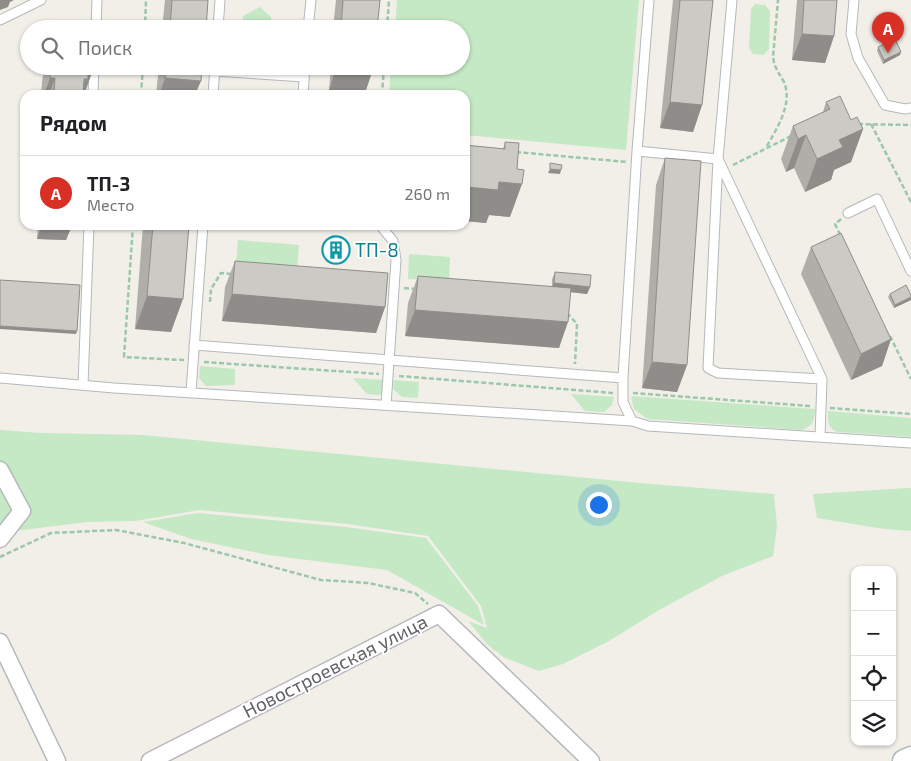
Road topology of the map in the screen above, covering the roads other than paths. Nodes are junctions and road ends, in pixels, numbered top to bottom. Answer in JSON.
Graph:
{"nodes":[{"id":1,"x":41,"y":0,"type":"edge"},
{"id":2,"x":97,"y":0,"type":"edge"},
{"id":3,"x":220,"y":0,"type":"edge"},
{"id":4,"x":310,"y":0,"type":"edge"},
{"id":5,"x":649,"y":0,"type":"edge"},
{"id":6,"x":732,"y":0,"type":"edge"},
{"id":7,"x":854,"y":0,"type":"edge"},
{"id":8,"x":0,"y":20,"type":"edge"},
{"id":9,"x":96,"y":20,"type":"edge"},
{"id":10,"x":219,"y":20,"type":"edge"},
{"id":11,"x":309,"y":20,"type":"edge"},
{"id":12,"x":94,"y":75,"type":"edge"},
{"id":13,"x":215,"y":75,"type":"edge"},
{"id":14,"x":282,"y":75,"type":"edge"},
{"id":15,"x":304,"y":77,"type":"joint"},
{"id":16,"x":93,"y":90,"type":"edge"},
{"id":17,"x":213,"y":90,"type":"edge"},
{"id":18,"x":303,"y":90,"type":"edge"},
{"id":19,"x":911,"y":108,"type":"edge"},
{"id":20,"x":637,"y":151,"type":"junction"},
{"id":21,"x":718,"y":159,"type":"junction"},
{"id":22,"x":848,"y":213,"type":"road end"},
{"id":23,"x":89,"y":230,"type":"edge"},
{"id":24,"x":203,"y":230,"type":"edge"},
{"id":25,"x":384,"y":230,"type":"edge"},
{"id":26,"x":911,"y":269,"type":"edge"},
{"id":27,"x":194,"y":345,"type":"junction"},
{"id":28,"x":390,"y":360,"type":"junction"},
{"id":29,"x":0,"y":378,"type":"edge"},
{"id":30,"x":623,"y":378,"type":"junction"},
{"id":31,"x":822,"y":379,"type":"junction"},
{"id":32,"x":83,"y":385,"type":"junction"},
{"id":33,"x":191,"y":392,"type":"junction"},
{"id":34,"x":386,"y":405,"type":"junction"},
{"id":35,"x":632,"y":421,"type":"junction"},
{"id":36,"x":820,"y":437,"type":"junction"},
{"id":37,"x":911,"y":443,"type":"edge"},
{"id":38,"x":0,"y":470,"type":"edge"},
{"id":39,"x":0,"y":539,"type":"edge"},
{"id":40,"x":0,"y":642,"type":"edge"},
{"id":41,"x":911,"y":758,"type":"edge"},
{"id":42,"x":58,"y":761,"type":"edge"},
{"id":43,"x":150,"y":761,"type":"edge"},
{"id":44,"x":591,"y":761,"type":"edge"},
{"id":45,"x":904,"y":761,"type":"edge"}],
"edges":[{"from":1,"to":8,"type":"lane"},
{"from":2,"to":9,"type":"lane"},
{"from":3,"to":10,"type":"lane"},
{"from":4,"to":11,"type":"lane"},
{"from":5,"to":20,"type":"lane"},
{"from":6,"to":21,"type":"lane"},
{"from":7,"to":19,"type":"lane"},
{"from":12,"to":16,"type":"lane"},
{"from":13,"to":17,"type":"lane"},
{"from":14,"to":15,"type":"lane"},
{"from":15,"to":18,"type":"lane"},
{"from":20,"to":21,"type":"lane"},
{"from":20,"to":30,"type":"lane"},
{"from":21,"to":31,"type":"lane"},
{"from":21,"to":31,"type":"lane"},
{"from":22,"to":26,"type":"lane"},
{"from":23,"to":32,"type":"lane"},
{"from":24,"to":27,"type":"lane"},
{"from":25,"to":28,"type":"lane"},
{"from":27,"to":28,"type":"lane"},
{"from":27,"to":33,"type":"lane"},
{"from":28,"to":30,"type":"lane"},
{"from":28,"to":34,"type":"lane"},
{"from":29,"to":32,"type":"lane"},
{"from":30,"to":35,"type":"lane"},
{"from":31,"to":36,"type":"lane"},
{"from":32,"to":33,"type":"lane"},
{"from":33,"to":34,"type":"lane"},
{"from":34,"to":35,"type":"lane"},
{"from":35,"to":36,"type":"lane"},
{"from":36,"to":37,"type":"lane"},
{"from":38,"to":39,"type":"street"},
{"from":40,"to":42,"type":"street"},
{"from":41,"to":45,"type":"street"},
{"from":43,"to":44,"type":"street","name":"Новостроевская улица"}]}
